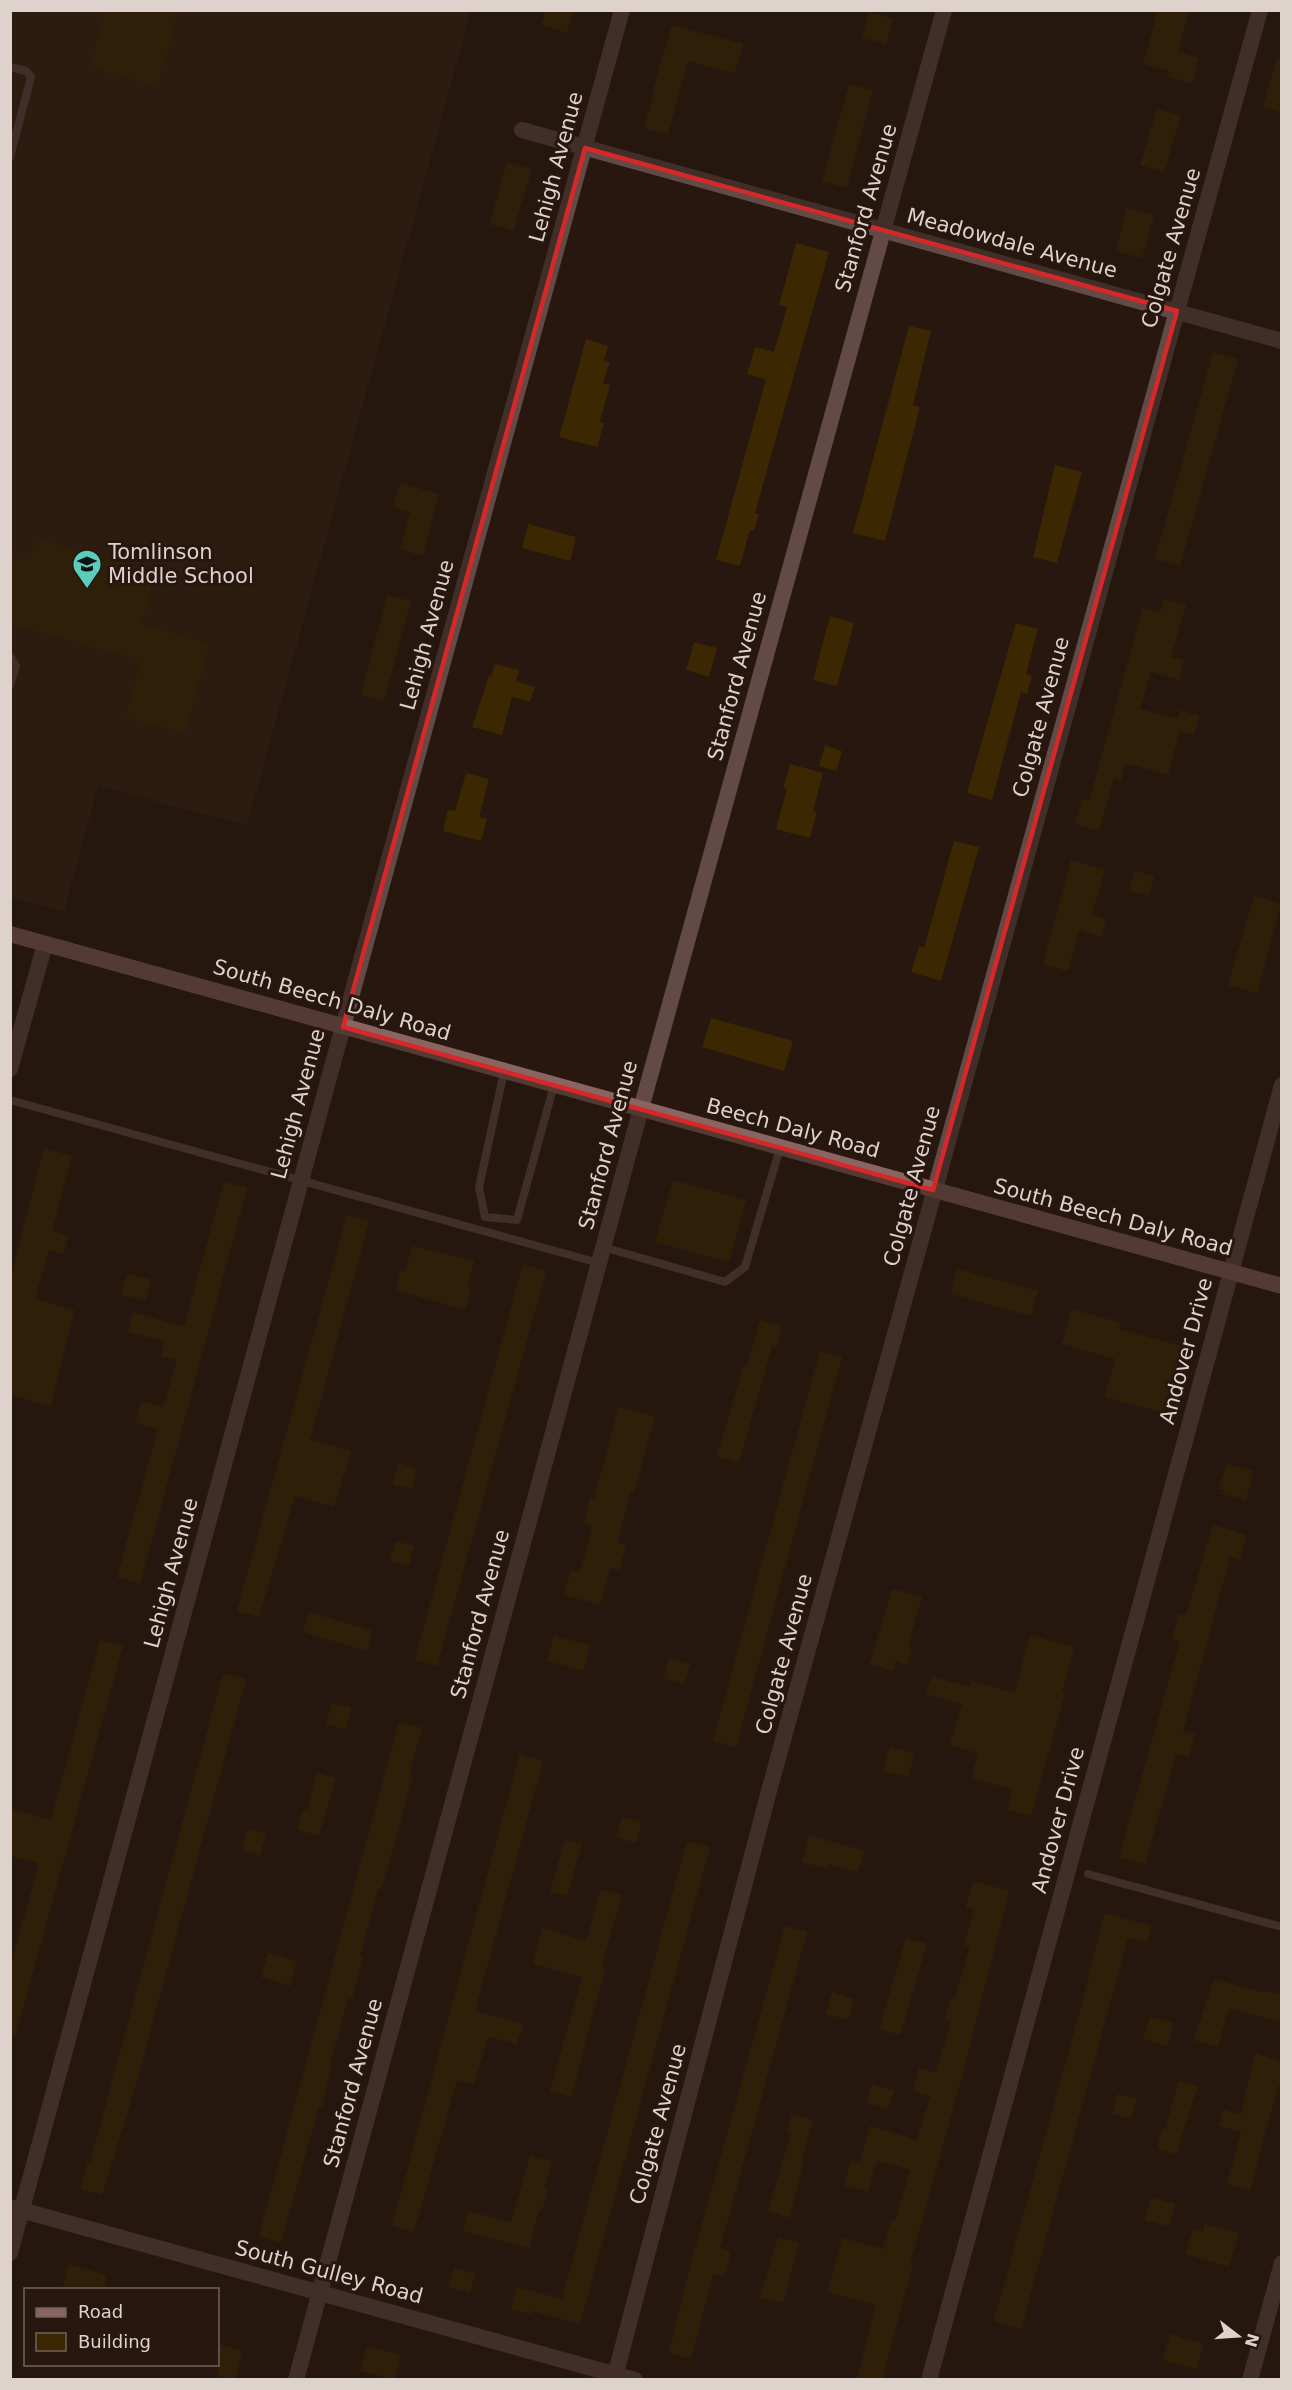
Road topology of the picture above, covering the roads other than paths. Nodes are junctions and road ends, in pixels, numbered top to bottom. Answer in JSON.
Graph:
{"nodes":[{"id":1,"x":622,"y":10,"type":"edge"},
{"id":2,"x":944,"y":10,"type":"edge"},
{"id":3,"x":1260,"y":10,"type":"edge"},
{"id":4,"x":10,"y":67,"type":"edge"},
{"id":5,"x":522,"y":130,"type":"dead end"},
{"id":6,"x":585,"y":148,"type":"junction"},
{"id":7,"x":10,"y":157,"type":"edge"},
{"id":8,"x":883,"y":231,"type":"junction"},
{"id":9,"x":1177,"y":311,"type":"junction"},
{"id":10,"x":1281,"y":340,"type":"edge"},
{"id":11,"x":10,"y":656,"type":"edge"},
{"id":12,"x":10,"y":686,"type":"edge"},
{"id":13,"x":10,"y":934,"type":"edge"},
{"id":14,"x":45,"y":944,"type":"junction"},
{"id":15,"x":343,"y":1027,"type":"junction"},
{"id":16,"x":10,"y":1069,"type":"edge"},
{"id":17,"x":504,"y":1071,"type":"junction"},
{"id":18,"x":554,"y":1085,"type":"junction"},
{"id":19,"x":1281,"y":1085,"type":"edge"},
{"id":20,"x":10,"y":1100,"type":"edge"},
{"id":21,"x":641,"y":1109,"type":"junction"},
{"id":22,"x":780,"y":1148,"type":"junction"},
{"id":23,"x":301,"y":1181,"type":"junction"},
{"id":24,"x":933,"y":1190,"type":"junction"},
{"id":25,"x":601,"y":1255,"type":"junction"},
{"id":26,"x":1230,"y":1272,"type":"junction"},
{"id":27,"x":1281,"y":1286,"type":"edge"},
{"id":28,"x":1088,"y":1874,"type":"dead end"},
{"id":29,"x":1281,"y":1927,"type":"edge"},
{"id":30,"x":16,"y":2209,"type":"edge"},
{"id":31,"x":10,"y":2253,"type":"edge"},
{"id":32,"x":1281,"y":2263,"type":"edge"},
{"id":33,"x":318,"y":2292,"type":"junction"},
{"id":34,"x":615,"y":2377,"type":"edge"},
{"id":35,"x":296,"y":2379,"type":"edge"},
{"id":36,"x":635,"y":2379,"type":"edge"},
{"id":37,"x":929,"y":2379,"type":"edge"},
{"id":38,"x":1250,"y":2379,"type":"edge"}],
"edges":[{"from":1,"to":6,"type":"street","name":"Lehigh Avenue"},
{"from":2,"to":8,"type":"street","name":"Stanford Avenue"},
{"from":3,"to":9,"type":"street","name":"Colgate Avenue"},
{"from":4,"to":7,"type":"lane"},
{"from":5,"to":6,"type":"street","name":"Meadowdale Avenue"},
{"from":6,"to":8,"type":"street","name":"Meadowdale Avenue"},
{"from":6,"to":15,"type":"street","name":"Lehigh Avenue"},
{"from":8,"to":9,"type":"street","name":"Meadowdale Avenue"},
{"from":8,"to":21,"type":"street","name":"Stanford Avenue"},
{"from":9,"to":10,"type":"street","name":"Meadowdale Avenue"},
{"from":9,"to":24,"type":"street","name":"Colgate Avenue"},
{"from":11,"to":12,"type":"lane"},
{"from":13,"to":14,"type":"main road","name":"South Beech Daly Road"},
{"from":14,"to":15,"type":"main road","name":"South Beech Daly Road"},
{"from":14,"to":16,"type":"street"},
{"from":15,"to":17,"type":"main road","name":"South Beech Daly Road"},
{"from":15,"to":23,"type":"street","name":"Lehigh Avenue"},
{"from":17,"to":18,"type":"main road","name":"South Beech Daly Road"},
{"from":17,"to":18,"type":"lane"},
{"from":18,"to":21,"type":"main road","name":"South Beech Daly Road"},
{"from":19,"to":26,"type":"street","name":"Andover Drive"},
{"from":20,"to":23,"type":"lane"},
{"from":21,"to":22,"type":"main road","name":"Beech Daly Road"},
{"from":21,"to":25,"type":"street","name":"Stanford Avenue"},
{"from":22,"to":24,"type":"main road","name":"Beech Daly Road"},
{"from":22,"to":25,"type":"lane"},
{"from":23,"to":25,"type":"lane"},
{"from":23,"to":30,"type":"street","name":"Lehigh Avenue"},
{"from":24,"to":26,"type":"main road","name":"South Beech Daly Road"},
{"from":24,"to":34,"type":"street","name":"Colgate Avenue"},
{"from":25,"to":33,"type":"street","name":"Stanford Avenue"},
{"from":26,"to":27,"type":"main road","name":"South Beech Daly Road"},
{"from":26,"to":37,"type":"street","name":"Andover Drive"},
{"from":28,"to":29,"type":"lane"},
{"from":30,"to":31,"type":"street","name":"Lehigh Avenue"},
{"from":30,"to":33,"type":"street","name":"South Gulley Road"},
{"from":32,"to":38,"type":"street"},
{"from":33,"to":34,"type":"street","name":"South Gulley Road"},
{"from":33,"to":35,"type":"street","name":"Stanford Avenue"},
{"from":34,"to":36,"type":"street","name":"South Gulley Road"}]}
